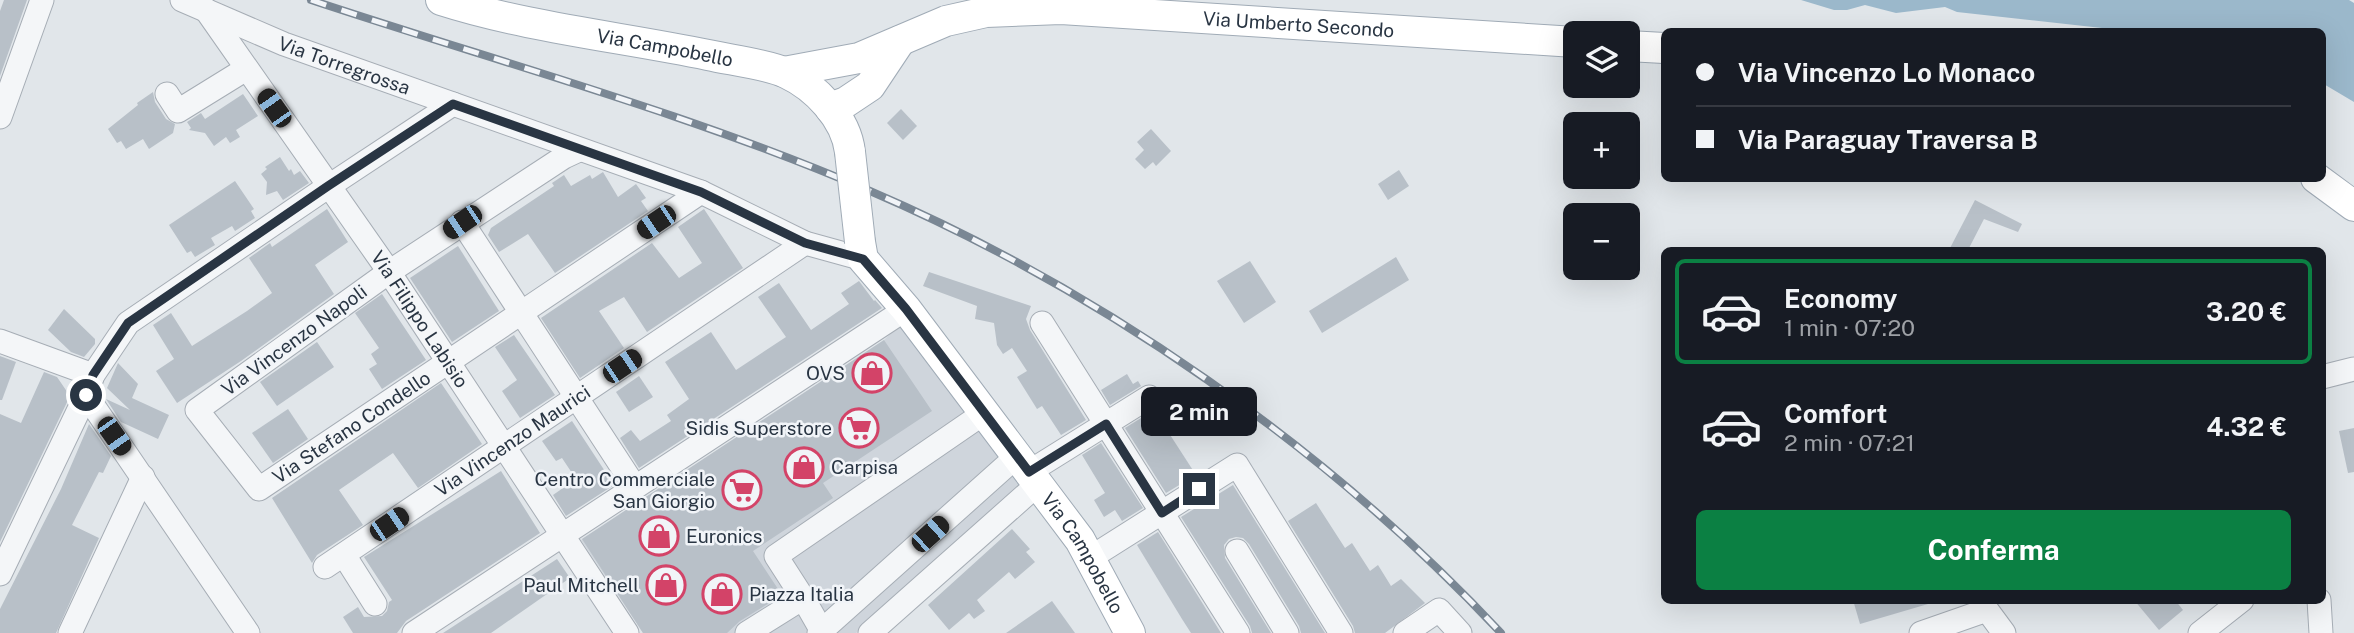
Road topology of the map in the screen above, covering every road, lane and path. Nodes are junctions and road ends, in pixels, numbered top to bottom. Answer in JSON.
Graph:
{"nodes":[{"id":1,"x":42,"y":0,"type":"edge"},
{"id":2,"x":182,"y":0,"type":"edge"},
{"id":3,"x":441,"y":0,"type":"edge"},
{"id":4,"x":206,"y":10,"type":"junction"},
{"id":5,"x":900,"y":40,"type":"junction"},
{"id":6,"x":1563,"y":41,"type":"edge"},
{"id":7,"x":1640,"y":47,"type":"edge"},
{"id":8,"x":1661,"y":48,"type":"edge"},
{"id":9,"x":859,"y":58,"type":"junction"},
{"id":10,"x":246,"y":69,"type":"junction"},
{"id":11,"x":784,"y":72,"type":"junction"},
{"id":12,"x":870,"y":86,"type":"junction"},
{"id":13,"x":167,"y":94,"type":"dead end"},
{"id":14,"x":453,"y":104,"type":"junction"},
{"id":15,"x":830,"y":108,"type":"junction"},
{"id":16,"x":0,"y":117,"type":"edge"},
{"id":17,"x":850,"y":146,"type":"junction"},
{"id":18,"x":579,"y":150,"type":"junction"},
{"id":19,"x":2321,"y":182,"type":"edge"},
{"id":20,"x":328,"y":186,"type":"junction"},
{"id":21,"x":701,"y":192,"type":"junction"},
{"id":22,"x":2354,"y":206,"type":"edge"},
{"id":23,"x":462,"y":222,"type":"junction"},
{"id":24,"x":805,"y":243,"type":"junction"},
{"id":25,"x":861,"y":251,"type":"junction"},
{"id":26,"x":389,"y":272,"type":"junction"},
{"id":27,"x":906,"y":309,"type":"junction"},
{"id":28,"x":521,"y":312,"type":"junction"},
{"id":29,"x":1042,"y":323,"type":"dead end"},
{"id":30,"x":0,"y":341,"type":"edge"},
{"id":31,"x":447,"y":362,"type":"junction"},
{"id":32,"x":2354,"y":369,"type":"edge"},
{"id":33,"x":2326,"y":376,"type":"edge"},
{"id":34,"x":90,"y":385,"type":"junction"},
{"id":35,"x":576,"y":397,"type":"junction"},
{"id":36,"x":1149,"y":397,"type":"dead end"},
{"id":37,"x":197,"y":410,"type":"joint"},
{"id":38,"x":984,"y":413,"type":"junction"},
{"id":39,"x":1106,"y":424,"type":"junction"},
{"id":40,"x":503,"y":446,"type":"junction"},
{"id":41,"x":1028,"y":471,"type":"junction"},
{"id":42,"x":143,"y":478,"type":"junction"},
{"id":43,"x":635,"y":487,"type":"junction"},
{"id":44,"x":1162,"y":513,"type":"junction"},
{"id":45,"x":562,"y":535,"type":"junction"},
{"id":46,"x":1237,"y":551,"type":"dead end"},
{"id":47,"x":1090,"y":558,"type":"junction"},
{"id":48,"x":0,"y":574,"type":"edge"},
{"id":49,"x":803,"y":598,"type":"junction"},
{"id":50,"x":375,"y":604,"type":"dead end"},
{"id":51,"x":2238,"y":604,"type":"edge"},
{"id":52,"x":2319,"y":604,"type":"edge"},
{"id":53,"x":2212,"y":629,"type":"edge"},
{"id":54,"x":821,"y":632,"type":"edge"},
{"id":55,"x":2002,"y":632,"type":"edge"},
{"id":56,"x":70,"y":633,"type":"edge"},
{"id":57,"x":248,"y":633,"type":"edge"},
{"id":58,"x":414,"y":633,"type":"edge"},
{"id":59,"x":627,"y":633,"type":"edge"},
{"id":60,"x":747,"y":633,"type":"edge"},
{"id":61,"x":870,"y":633,"type":"edge"},
{"id":62,"x":1130,"y":633,"type":"edge"},
{"id":63,"x":1238,"y":633,"type":"edge"},
{"id":64,"x":1287,"y":633,"type":"edge"},
{"id":65,"x":1341,"y":633,"type":"edge"},
{"id":66,"x":1405,"y":633,"type":"edge"},
{"id":67,"x":1460,"y":633,"type":"edge"},
{"id":68,"x":1921,"y":633,"type":"edge"},
{"id":69,"x":2321,"y":633,"type":"edge"}],
"edges":[{"from":1,"to":16,"type":"street"},
{"from":2,"to":4,"type":"street","name":"Via Torregrossa"},
{"from":3,"to":11,"type":"main road","name":"Via Campobello"},
{"from":4,"to":10,"type":"street","name":"Via Filippo Labisio"},
{"from":4,"to":14,"type":"street","name":"Via Torregrossa"},
{"from":5,"to":6,"type":"main road","name":"Via Umberto Secondo"},
{"from":5,"to":9,"type":"main road","name":"Via Umberto Secondo"},
{"from":5,"to":12,"type":"main road"},
{"from":7,"to":8,"type":"main road"},
{"from":9,"to":11,"type":"main road"},
{"from":9,"to":15,"type":"main road"},
{"from":10,"to":13,"type":"street"},
{"from":10,"to":20,"type":"street","name":"Via Filippo Labisio"},
{"from":11,"to":15,"type":"main road","name":"Via Campobello"},
{"from":12,"to":15,"type":"main road"},
{"from":12,"to":17,"type":"main road"},
{"from":14,"to":18,"type":"street","name":"Via Torregrossa"},
{"from":14,"to":20,"type":"street"},
{"from":15,"to":17,"type":"main road","name":"Via Campobello"},
{"from":17,"to":25,"type":"main road","bridge":true},
{"from":18,"to":21,"type":"street","name":"Via Torregrossa"},
{"from":18,"to":23,"type":"street","name":"Via Vincenzo Napoli"},
{"from":19,"to":22,"type":"main road"},
{"from":20,"to":26,"type":"street","name":"Via Filippo Labisio"},
{"from":20,"to":34,"type":"street"},
{"from":21,"to":24,"type":"street","name":"Via Torregrossa"},
{"from":21,"to":28,"type":"street","name":"Via Stefano Condello"},
{"from":23,"to":26,"type":"street","name":"Via Vincenzo Napoli"},
{"from":23,"to":28,"type":"street"},
{"from":24,"to":25,"type":"street","name":"Via Torregrossa"},
{"from":24,"to":35,"type":"street","name":"Via Vincenzo Maurici"},
{"from":25,"to":27,"type":"main road","name":"Via Campobello"},
{"from":26,"to":31,"type":"street","name":"Via Filippo Labisio"},
{"from":26,"to":37,"type":"street","name":"Via Vincenzo Napoli"},
{"from":27,"to":38,"type":"main road","name":"Via Campobello"},
{"from":27,"to":43,"type":"street"},
{"from":28,"to":31,"type":"street","name":"Via Stefano Condello"},
{"from":28,"to":35,"type":"street"},
{"from":29,"to":39,"type":"street"},
{"from":30,"to":34,"type":"street"},
{"from":31,"to":37,"type":"street","name":"Via Stefano Condello"},
{"from":31,"to":40,"type":"street","name":"Via Filippo Labisio"},
{"from":32,"to":33,"type":"street"},
{"from":34,"to":42,"type":"street"},
{"from":34,"to":48,"type":"street"},
{"from":35,"to":40,"type":"street","name":"Via Vincenzo Maurici"},
{"from":35,"to":43,"type":"street"},
{"from":36,"to":39,"type":"street"},
{"from":38,"to":41,"type":"main road","name":"Via Campobello"},
{"from":38,"to":49,"type":"street"},
{"from":39,"to":41,"type":"street"},
{"from":39,"to":44,"type":"street"},
{"from":40,"to":45,"type":"street","name":"Via Filippo Labisio"},
{"from":40,"to":50,"type":"street","name":"Via Vincenzo Maurici"},
{"from":41,"to":47,"type":"main road","name":"Via Campobello"},
{"from":41,"to":54,"type":"street"},
{"from":41,"to":61,"type":"street"},
{"from":42,"to":56,"type":"street"},
{"from":42,"to":57,"type":"street"},
{"from":43,"to":45,"type":"street"},
{"from":44,"to":47,"type":"street"},
{"from":44,"to":63,"type":"street"},
{"from":44,"to":65,"type":"street"},
{"from":45,"to":58,"type":"street"},
{"from":45,"to":59,"type":"street","name":"Via Filippo Labisio"},
{"from":46,"to":64,"type":"street"},
{"from":47,"to":62,"type":"main road","name":"Via Campobello"},
{"from":49,"to":54,"type":"street"},
{"from":49,"to":60,"type":"street"},
{"from":51,"to":53,"type":"street"},
{"from":52,"to":69,"type":"street"},
{"from":55,"to":68,"type":"street"},
{"from":66,"to":67,"type":"street"}]}
